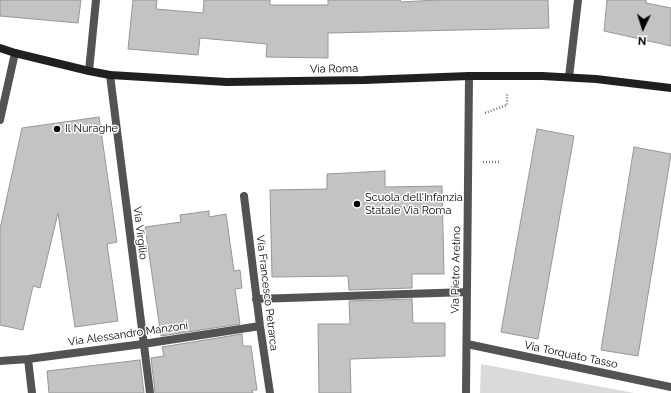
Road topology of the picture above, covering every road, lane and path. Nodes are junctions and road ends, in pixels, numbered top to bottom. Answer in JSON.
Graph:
{"nodes":[{"id":1,"x":96,"y":0,"type":"edge"},
{"id":2,"x":578,"y":0,"type":"edge"},
{"id":3,"x":0,"y":48,"type":"edge"},
{"id":4,"x":15,"y":53,"type":"junction"},
{"id":5,"x":89,"y":71,"type":"junction"},
{"id":6,"x":110,"y":75,"type":"junction"},
{"id":7,"x":470,"y":76,"type":"junction"},
{"id":8,"x":507,"y":76,"type":"junction"},
{"id":9,"x":569,"y":77,"type":"junction"},
{"id":10,"x":671,"y":88,"type":"edge"},
{"id":11,"x":480,"y":115,"type":"dead end"},
{"id":12,"x":0,"y":120,"type":"edge"},
{"id":13,"x":481,"y":162,"type":"dead end"},
{"id":14,"x":499,"y":162,"type":"dead end"},
{"id":15,"x":244,"y":196,"type":"dead end"},
{"id":16,"x":467,"y":292,"type":"junction"},
{"id":17,"x":256,"y":299,"type":"junction"},
{"id":18,"x":260,"y":326,"type":"junction"},
{"id":19,"x":143,"y":344,"type":"junction"},
{"id":20,"x":467,"y":344,"type":"junction"},
{"id":21,"x":28,"y":359,"type":"junction"},
{"id":22,"x":0,"y":361,"type":"edge"},
{"id":23,"x":671,"y":387,"type":"edge"},
{"id":24,"x":32,"y":393,"type":"edge"},
{"id":25,"x":150,"y":393,"type":"edge"},
{"id":26,"x":270,"y":393,"type":"edge"},
{"id":27,"x":466,"y":393,"type":"edge"}],
"edges":[{"from":1,"to":5,"type":"street"},
{"from":2,"to":9,"type":"street"},
{"from":3,"to":4,"type":"main road","name":"Via Roma"},
{"from":4,"to":5,"type":"main road","name":"Via Roma"},
{"from":4,"to":12,"type":"street"},
{"from":5,"to":6,"type":"main road","name":"Via Roma"},
{"from":6,"to":7,"type":"main road","name":"Via Roma"},
{"from":6,"to":19,"type":"street","name":"Via Virgilio"},
{"from":7,"to":8,"type":"main road","name":"Via Roma"},
{"from":7,"to":16,"type":"street","name":"Via Pietro Aretino"},
{"from":8,"to":9,"type":"main road","name":"Via Roma"},
{"from":8,"to":11,"type":"path"},
{"from":9,"to":10,"type":"main road","name":"Via Roma"},
{"from":13,"to":14,"type":"path"},
{"from":15,"to":17,"type":"street","name":"Via Francesco Petrarca"},
{"from":16,"to":17,"type":"street"},
{"from":16,"to":20,"type":"street","name":"Via Pietro Aretino"},
{"from":17,"to":18,"type":"street","name":"Via Francesco Petrarca"},
{"from":18,"to":19,"type":"street","name":"Via Alessandro Manzoni"},
{"from":18,"to":26,"type":"street","name":"Via Francesco Petrarca"},
{"from":19,"to":21,"type":"street","name":"Via Alessandro Manzoni"},
{"from":19,"to":25,"type":"street","name":"Via Virgilio"},
{"from":20,"to":23,"type":"street","name":"Via Torquato Tasso"},
{"from":20,"to":27,"type":"street","name":"Via Pietro Aretino"},
{"from":21,"to":22,"type":"street","name":"Via Alessandro Manzoni"},
{"from":21,"to":24,"type":"street"}]}
